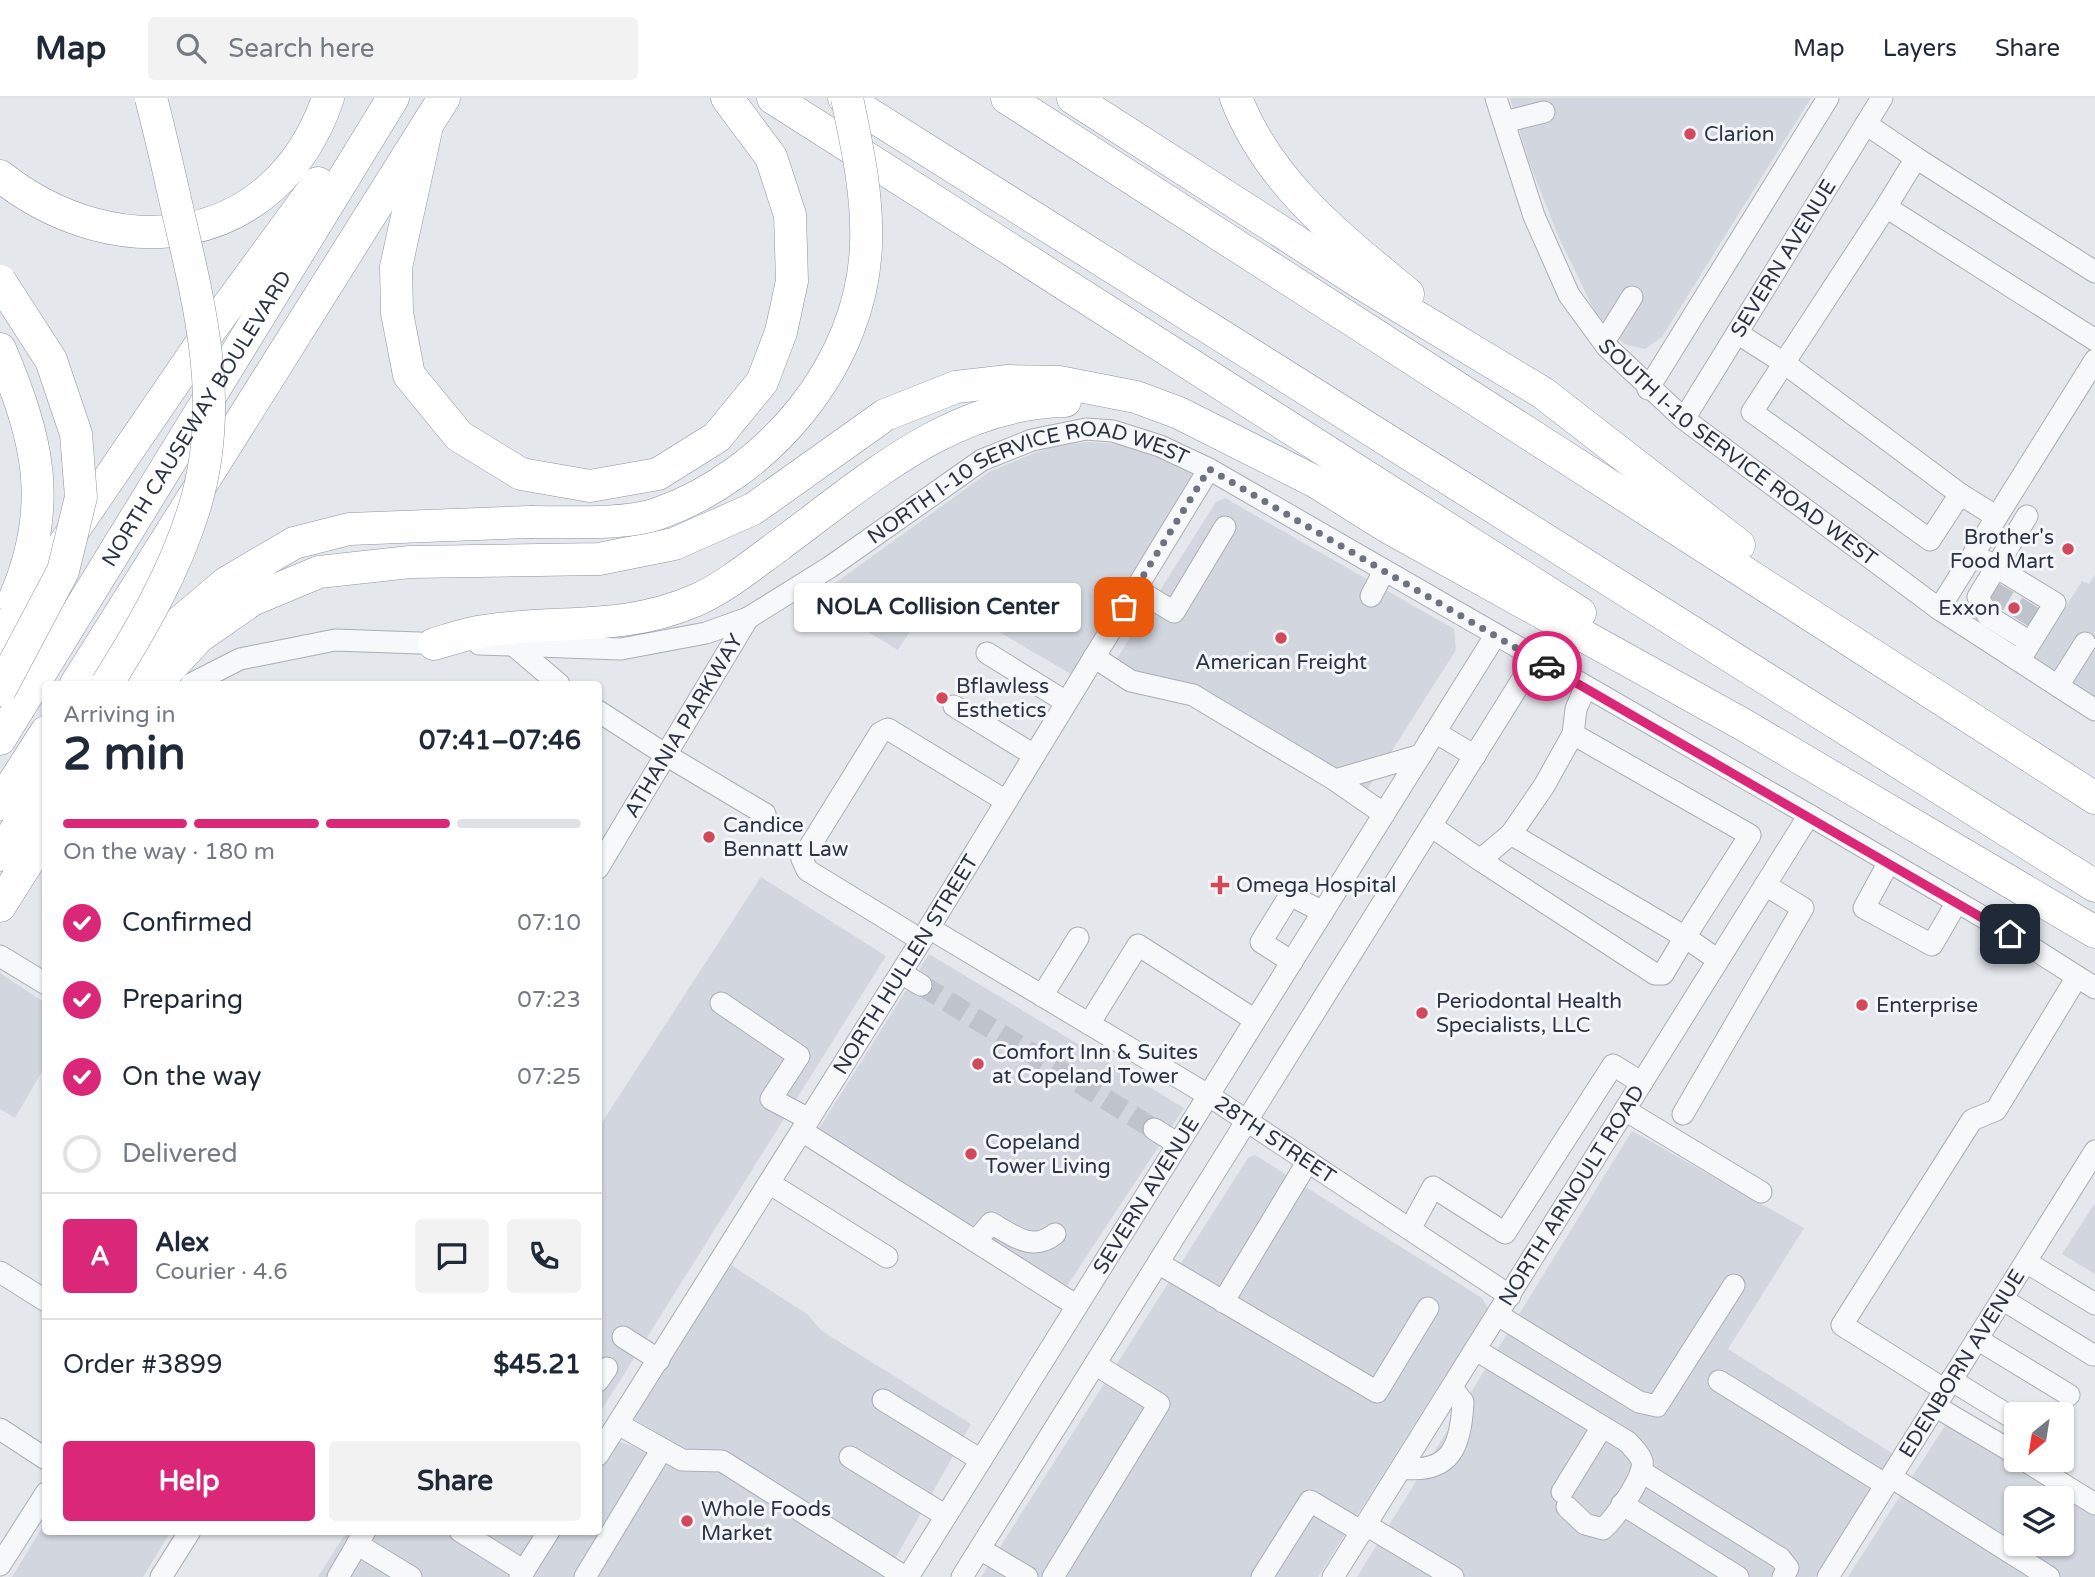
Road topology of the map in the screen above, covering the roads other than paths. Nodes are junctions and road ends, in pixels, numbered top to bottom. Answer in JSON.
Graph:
{"nodes":[{"id":1,"x":151,"y":98,"type":"edge"},
{"id":2,"x":328,"y":98,"type":"edge"},
{"id":3,"x":444,"y":98,"type":"edge"},
{"id":4,"x":727,"y":98,"type":"edge"},
{"id":5,"x":773,"y":98,"type":"edge"},
{"id":6,"x":846,"y":98,"type":"edge"},
{"id":7,"x":1007,"y":98,"type":"edge"},
{"id":8,"x":1073,"y":98,"type":"edge"},
{"id":9,"x":1236,"y":98,"type":"edge"},
{"id":10,"x":1496,"y":98,"type":"edge"},
{"id":11,"x":1828,"y":98,"type":"edge"},
{"id":12,"x":1882,"y":98,"type":"edge"},
{"id":13,"x":391,"y":101,"type":"edge"},
{"id":14,"x":1544,"y":112,"type":"dead end"},
{"id":15,"x":1504,"y":122,"type":"junction"},
{"id":16,"x":1866,"y":124,"type":"junction"},
{"id":17,"x":426,"y":126,"type":"junction"},
{"id":18,"x":1916,"y":158,"type":"junction"},
{"id":19,"x":0,"y":176,"type":"edge"},
{"id":20,"x":1886,"y":207,"type":"junction"},
{"id":21,"x":2095,"y":272,"type":"edge"},
{"id":22,"x":0,"y":281,"type":"edge"},
{"id":23,"x":1632,"y":297,"type":"dead end"},
{"id":24,"x":1737,"y":333,"type":"junction"},
{"id":25,"x":2095,"y":341,"type":"edge"},
{"id":26,"x":1604,"y":342,"type":"junction"},
{"id":27,"x":0,"y":349,"type":"edge"},
{"id":28,"x":1474,"y":349,"type":"junction"},
{"id":29,"x":2095,"y":360,"type":"edge"},
{"id":30,"x":1784,"y":363,"type":"junction"},
{"id":31,"x":1648,"y":389,"type":"junction"},
{"id":32,"x":1136,"y":397,"type":"junction"},
{"id":33,"x":1684,"y":419,"type":"junction"},
{"id":34,"x":1209,"y":469,"type":"junction"},
{"id":35,"x":1960,"y":494,"type":"junction"},
{"id":36,"x":2027,"y":516,"type":"dead end"},
{"id":37,"x":1997,"y":517,"type":"junction"},
{"id":38,"x":1225,"y":527,"type":"dead end"},
{"id":39,"x":1974,"y":553,"type":"junction"},
{"id":40,"x":1384,"y":571,"type":"junction"},
{"id":41,"x":2004,"y":576,"type":"junction"},
{"id":42,"x":1136,"y":589,"type":"junction"},
{"id":43,"x":1371,"y":596,"type":"dead end"},
{"id":44,"x":1939,"y":609,"type":"junction"},
{"id":45,"x":748,"y":618,"type":"junction"},
{"id":46,"x":0,"y":631,"type":"edge"},
{"id":47,"x":1495,"y":636,"type":"junction"},
{"id":48,"x":0,"y":639,"type":"edge"},
{"id":49,"x":2021,"y":639,"type":"junction"},
{"id":50,"x":2085,"y":643,"type":"dead end"},
{"id":51,"x":434,"y":644,"type":"junction"},
{"id":52,"x":512,"y":644,"type":"junction"},
{"id":53,"x":987,"y":653,"type":"dead end"},
{"id":54,"x":1094,"y":657,"type":"junction"},
{"id":55,"x":1535,"y":660,"type":"junction"},
{"id":56,"x":1898,"y":668,"type":"junction"},
{"id":57,"x":78,"y":681,"type":"edge"},
{"id":58,"x":109,"y":681,"type":"edge"},
{"id":59,"x":140,"y":681,"type":"edge"},
{"id":60,"x":158,"y":681,"type":"edge"},
{"id":61,"x":197,"y":681,"type":"edge"},
{"id":62,"x":555,"y":681,"type":"edge"},
{"id":63,"x":2059,"y":686,"type":"junction"},
{"id":64,"x":1585,"y":688,"type":"junction"},
{"id":65,"x":0,"y":690,"type":"edge"},
{"id":66,"x":1066,"y":702,"type":"junction"},
{"id":67,"x":954,"y":706,"type":"dead end"},
{"id":68,"x":2095,"y":710,"type":"edge"},
{"id":69,"x":602,"y":714,"type":"edge"},
{"id":70,"x":1435,"y":733,"type":"junction"},
{"id":71,"x":1573,"y":734,"type":"junction"},
{"id":72,"x":0,"y":739,"type":"edge"},
{"id":73,"x":42,"y":739,"type":"edge"},
{"id":74,"x":666,"y":755,"type":"junction"},
{"id":75,"x":1034,"y":755,"type":"junction"},
{"id":76,"x":1421,"y":755,"type":"junction"},
{"id":77,"x":1475,"y":756,"type":"junction"},
{"id":78,"x":1335,"y":780,"type":"junction"},
{"id":79,"x":42,"y":788,"type":"edge"},
{"id":80,"x":2095,"y":798,"type":"edge"},
{"id":81,"x":4,"y":800,"type":"edge"},
{"id":82,"x":1006,"y":801,"type":"junction"},
{"id":83,"x":765,"y":814,"type":"dead end"},
{"id":84,"x":1384,"y":814,"type":"junction"},
{"id":85,"x":1809,"y":815,"type":"junction"},
{"id":86,"x":1431,"y":826,"type":"junction"},
{"id":87,"x":42,"y":827,"type":"edge"},
{"id":88,"x":1511,"y":834,"type":"junction"},
{"id":89,"x":42,"y":840,"type":"edge"},
{"id":90,"x":42,"y":852,"type":"edge"},
{"id":91,"x":0,"y":855,"type":"edge"},
{"id":92,"x":1480,"y":859,"type":"junction"},
{"id":93,"x":602,"y":861,"type":"edge"},
{"id":94,"x":1889,"y":862,"type":"junction"},
{"id":95,"x":0,"y":879,"type":"edge"},
{"id":96,"x":1765,"y":885,"type":"junction"},
{"id":97,"x":2095,"y":886,"type":"edge"},
{"id":98,"x":1957,"y":902,"type":"junction"},
{"id":99,"x":0,"y":908,"type":"edge"},
{"id":100,"x":1323,"y":912,"type":"junction"},
{"id":101,"x":2095,"y":920,"type":"edge"},
{"id":102,"x":2095,"y":932,"type":"edge"},
{"id":103,"x":925,"y":934,"type":"junction"},
{"id":104,"x":1685,"y":937,"type":"junction"},
{"id":105,"x":1078,"y":938,"type":"dead end"},
{"id":106,"x":0,"y":956,"type":"edge"},
{"id":107,"x":1718,"y":960,"type":"junction"},
{"id":108,"x":1292,"y":961,"type":"junction"},
{"id":109,"x":901,"y":973,"type":"junction"},
{"id":110,"x":42,"y":982,"type":"edge"},
{"id":111,"x":2086,"y":982,"type":"edge"},
{"id":112,"x":921,"y":985,"type":"tunnel mouth"},
{"id":113,"x":1042,"y":996,"type":"junction"},
{"id":114,"x":721,"y":1003,"type":"dead end"},
{"id":115,"x":1255,"y":1020,"type":"junction"},
{"id":116,"x":1089,"y":1024,"type":"junction"},
{"id":117,"x":1643,"y":1083,"type":"junction"},
{"id":118,"x":1208,"y":1095,"type":"junction"},
{"id":119,"x":1625,"y":1110,"type":"junction"},
{"id":120,"x":1683,"y":1114,"type":"dead end"},
{"id":121,"x":1247,"y":1120,"type":"junction"},
{"id":122,"x":806,"y":1125,"type":"junction"},
{"id":123,"x":1154,"y":1129,"type":"tunnel mouth"},
{"id":124,"x":1178,"y":1144,"type":"junction"},
{"id":125,"x":2095,"y":1152,"type":"edge"},
{"id":126,"x":1308,"y":1161,"type":"junction"},
{"id":127,"x":769,"y":1183,"type":"junction"},
{"id":128,"x":1761,"y":1192,"type":"dead end"},
{"id":129,"x":1410,"y":1229,"type":"junction"},
{"id":130,"x":1055,"y":1234,"type":"dead end"},
{"id":131,"x":976,"y":1241,"type":"junction"},
{"id":132,"x":887,"y":1257,"type":"dead end"},
{"id":133,"x":2026,"y":1262,"type":"junction"},
{"id":134,"x":1157,"y":1263,"type":"junction"},
{"id":135,"x":0,"y":1272,"type":"edge"},
{"id":136,"x":1734,"y":1284,"type":"dead end"},
{"id":137,"x":1510,"y":1296,"type":"junction"},
{"id":138,"x":42,"y":1298,"type":"edge"},
{"id":139,"x":2002,"y":1299,"type":"junction"},
{"id":140,"x":1223,"y":1302,"type":"junction"},
{"id":141,"x":2095,"y":1304,"type":"edge"},
{"id":142,"x":1077,"y":1306,"type":"junction"},
{"id":143,"x":1428,"y":1308,"type":"dead end"},
{"id":144,"x":1498,"y":1315,"type":"junction"},
{"id":145,"x":623,"y":1336,"type":"dead end"},
{"id":146,"x":1978,"y":1339,"type":"junction"},
{"id":147,"x":1476,"y":1350,"type":"junction"},
{"id":148,"x":2093,"y":1354,"type":"dead end"},
{"id":149,"x":659,"y":1360,"type":"junction"},
{"id":150,"x":1095,"y":1364,"type":"junction"},
{"id":151,"x":1719,"y":1381,"type":"dead end"},
{"id":152,"x":1452,"y":1388,"type":"junction"},
{"id":153,"x":1944,"y":1392,"type":"junction"},
{"id":154,"x":2069,"y":1395,"type":"dead end"},
{"id":155,"x":883,"y":1400,"type":"dead end"},
{"id":156,"x":2004,"y":1415,"type":"edge"},
{"id":157,"x":1602,"y":1427,"type":"junction"},
{"id":158,"x":609,"y":1429,"type":"edge"},
{"id":159,"x":8,"y":1434,"type":"edge"},
{"id":160,"x":2004,"y":1444,"type":"edge"},
{"id":161,"x":602,"y":1446,"type":"edge"},
{"id":162,"x":662,"y":1449,"type":"junction"},
{"id":163,"x":42,"y":1456,"type":"edge"},
{"id":164,"x":850,"y":1457,"type":"dead end"},
{"id":165,"x":981,"y":1460,"type":"junction"},
{"id":166,"x":1402,"y":1468,"type":"junction"},
{"id":167,"x":1642,"y":1472,"type":"junction"},
{"id":168,"x":2043,"y":1472,"type":"edge"},
{"id":169,"x":1888,"y":1481,"type":"junction"},
{"id":170,"x":42,"y":1499,"type":"edge"},
{"id":171,"x":1622,"y":1504,"type":"junction"},
{"id":172,"x":2095,"y":1504,"type":"edge"},
{"id":173,"x":946,"y":1516,"type":"junction"},
{"id":174,"x":1364,"y":1529,"type":"junction"},
{"id":175,"x":187,"y":1535,"type":"edge"},
{"id":176,"x":466,"y":1535,"type":"edge"},
{"id":177,"x":546,"y":1535,"type":"edge"},
{"id":178,"x":361,"y":1538,"type":"edge"},
{"id":179,"x":979,"y":1549,"type":"junction"},
{"id":180,"x":0,"y":1565,"type":"edge"},
{"id":181,"x":522,"y":1574,"type":"edge"},
{"id":182,"x":161,"y":1577,"type":"edge"},
{"id":183,"x":338,"y":1577,"type":"edge"},
{"id":184,"x":411,"y":1577,"type":"edge"},
{"id":185,"x":585,"y":1577,"type":"edge"},
{"id":186,"x":906,"y":1577,"type":"edge"},
{"id":187,"x":962,"y":1577,"type":"edge"},
{"id":188,"x":1027,"y":1577,"type":"edge"},
{"id":189,"x":1053,"y":1577,"type":"edge"},
{"id":190,"x":1262,"y":1577,"type":"edge"},
{"id":191,"x":1334,"y":1577,"type":"edge"},
{"id":192,"x":1452,"y":1577,"type":"edge"},
{"id":193,"x":1738,"y":1577,"type":"edge"},
{"id":194,"x":1783,"y":1577,"type":"edge"},
{"id":195,"x":1828,"y":1577,"type":"edge"},
{"id":196,"x":2049,"y":1577,"type":"edge"}],
"edges":[{"from":1,"to":58,"type":"highway","bridge":true},
{"from":2,"to":19,"type":"highway"},
{"from":3,"to":17,"type":"highway","name":"NORTH CAUSEWAY BOULEVARD"},
{"from":4,"to":17,"type":"highway"},
{"from":5,"to":101,"type":"highway"},
{"from":6,"to":59,"type":"highway","bridge":true},
{"from":6,"to":97,"type":"highway"},
{"from":7,"to":56,"type":"highway"},
{"from":8,"to":28,"type":"highway"},
{"from":9,"to":28,"type":"highway"},
{"from":10,"to":15,"type":"street","name":"SOUTH I-10 SERVICE ROAD WEST"},
{"from":11,"to":31,"type":"street"},
{"from":12,"to":16,"type":"street","name":"SEVERN AVENUE"},
{"from":13,"to":48,"type":"highway"},
{"from":13,"to":72,"type":"highway","name":"NORTH CAUSEWAY BOULEVARD"},
{"from":14,"to":15,"type":"street"},
{"from":15,"to":26,"type":"street","name":"SOUTH I-10 SERVICE ROAD WEST"},
{"from":16,"to":18,"type":"street"},
{"from":16,"to":24,"type":"street","name":"SEVERN AVENUE"},
{"from":17,"to":57,"type":"highway","name":"NORTH CAUSEWAY BOULEVARD"},
{"from":18,"to":20,"type":"street"},
{"from":18,"to":21,"type":"street"},
{"from":20,"to":25,"type":"street"},
{"from":20,"to":30,"type":"street"},
{"from":22,"to":65,"type":"highway","bridge":true},
{"from":23,"to":26,"type":"street"},
{"from":24,"to":30,"type":"street"},
{"from":24,"to":33,"type":"street","name":"SEVERN AVENUE"},
{"from":26,"to":31,"type":"street","name":"SOUTH I-10 SERVICE ROAD WEST"},
{"from":27,"to":46,"type":"highway"},
{"from":28,"to":56,"type":"highway"},
{"from":29,"to":37,"type":"street"},
{"from":30,"to":35,"type":"street"},
{"from":30,"to":35,"type":"street"},
{"from":31,"to":33,"type":"street","name":"SOUTH I-10 SERVICE ROAD WEST"},
{"from":32,"to":51,"type":"highway"},
{"from":32,"to":60,"type":"highway"},
{"from":32,"to":102,"type":"highway"},
{"from":33,"to":44,"type":"street","name":"SOUTH I-10 SERVICE ROAD WEST"},
{"from":34,"to":40,"type":"street","name":"NORTH I-10 SERVICE ROAD WEST"},
{"from":34,"to":42,"type":"street","name":"NORTH HULLEN STREET"},
{"from":34,"to":45,"type":"street","name":"NORTH I-10 SERVICE ROAD WEST"},
{"from":35,"to":37,"type":"street"},
{"from":36,"to":41,"type":"street"},
{"from":37,"to":39,"type":"street"},
{"from":38,"to":42,"type":"street"},
{"from":39,"to":41,"type":"street"},
{"from":39,"to":44,"type":"street"},
{"from":40,"to":43,"type":"street"},
{"from":40,"to":47,"type":"street","name":"NORTH I-10 SERVICE ROAD WEST"},
{"from":41,"to":49,"type":"street"},
{"from":41,"to":49,"type":"street"},
{"from":42,"to":54,"type":"street","name":"NORTH HULLEN STREET"},
{"from":44,"to":49,"type":"street","name":"SOUTH I-10 SERVICE ROAD WEST"},
{"from":45,"to":52,"type":"street","name":"NORTH I-10 SERVICE ROAD WEST"},
{"from":45,"to":74,"type":"street","name":"ATHANIA PARKWAY"},
{"from":47,"to":55,"type":"street","name":"NORTH I-10 SERVICE ROAD WEST"},
{"from":47,"to":70,"type":"street","name":"SEVERN AVENUE"},
{"from":49,"to":63,"type":"street","name":"SOUTH I-10 SERVICE ROAD WEST"},
{"from":50,"to":63,"type":"street"},
{"from":51,"to":52,"type":"street","name":"NORTH I-10 SERVICE ROAD WEST"},
{"from":51,"to":61,"type":"street","name":"NORTH I-10 SERVICE ROAD WEST"},
{"from":52,"to":62,"type":"street"},
{"from":53,"to":66,"type":"street"},
{"from":54,"to":66,"type":"street","name":"NORTH HULLEN STREET"},
{"from":54,"to":78,"type":"street"},
{"from":55,"to":64,"type":"street","name":"NORTH I-10 SERVICE ROAD WEST"},
{"from":55,"to":77,"type":"street"},
{"from":56,"to":80,"type":"highway"},
{"from":63,"to":68,"type":"street","name":"SOUTH I-10 SERVICE ROAD WEST"},
{"from":64,"to":71,"type":"street"},
{"from":64,"to":85,"type":"street","name":"NORTH I-10 SERVICE ROAD WEST"},
{"from":66,"to":75,"type":"street","name":"NORTH HULLEN STREET"},
{"from":67,"to":75,"type":"street"},
{"from":69,"to":74,"type":"street"},
{"from":70,"to":76,"type":"street","name":"SEVERN AVENUE"},
{"from":70,"to":77,"type":"street"},
{"from":71,"to":88,"type":"street"},
{"from":71,"to":104,"type":"street"},
{"from":73,"to":81,"type":"highway"},
{"from":74,"to":83,"type":"street"},
{"from":74,"to":93,"type":"street","name":"ATHANIA PARKWAY"},
{"from":75,"to":82,"type":"street","name":"NORTH HULLEN STREET"},
{"from":76,"to":78,"type":"street"},
{"from":76,"to":84,"type":"street","name":"SEVERN AVENUE"},
{"from":77,"to":86,"type":"street"},
{"from":78,"to":84,"type":"street"},
{"from":79,"to":91,"type":"highway"},
{"from":82,"to":103,"type":"street","name":"NORTH HULLEN STREET"},
{"from":82,"to":103,"type":"street","name":"28TH STREET"},
{"from":84,"to":100,"type":"street","name":"SEVERN AVENUE"},
{"from":85,"to":94,"type":"street","name":"NORTH I-10 SERVICE ROAD WEST"},
{"from":85,"to":96,"type":"street","name":"NORTH ARNOULT ROAD"},
{"from":86,"to":92,"type":"street"},
{"from":86,"to":121,"type":"street"},
{"from":87,"to":95,"type":"highway"},
{"from":88,"to":92,"type":"street"},
{"from":88,"to":104,"type":"street"},
{"from":89,"to":99,"type":"highway"},
{"from":90,"to":99,"type":"street"},
{"from":92,"to":104,"type":"street"},
{"from":94,"to":98,"type":"street","name":"NORTH I-10 SERVICE ROAD WEST"},
{"from":94,"to":98,"type":"street"},
{"from":96,"to":107,"type":"street","name":"NORTH ARNOULT ROAD"},
{"from":96,"to":120,"type":"street"},
{"from":98,"to":111,"type":"street","name":"NORTH I-10 SERVICE ROAD WEST"},
{"from":100,"to":108,"type":"street","name":"SEVERN AVENUE"},
{"from":100,"to":108,"type":"street"},
{"from":103,"to":109,"type":"street","name":"NORTH HULLEN STREET"},
{"from":103,"to":113,"type":"street","name":"28TH STREET"},
{"from":104,"to":107,"type":"street"},
{"from":105,"to":113,"type":"street"},
{"from":106,"to":110,"type":"street"},
{"from":107,"to":117,"type":"street","name":"NORTH ARNOULT ROAD"},
{"from":108,"to":115,"type":"street","name":"SEVERN AVENUE"},
{"from":109,"to":112,"type":"street"},
{"from":109,"to":122,"type":"street","name":"NORTH HULLEN STREET"},
{"from":111,"to":153,"type":"street"},
{"from":113,"to":116,"type":"street","name":"28TH STREET"},
{"from":114,"to":122,"type":"street"},
{"from":115,"to":116,"type":"street"},
{"from":115,"to":118,"type":"street","name":"SEVERN AVENUE"},
{"from":116,"to":118,"type":"street","name":"28TH STREET"},
{"from":117,"to":119,"type":"street","name":"NORTH ARNOULT ROAD"},
{"from":117,"to":129,"type":"street"},
{"from":118,"to":121,"type":"street","name":"28TH STREET"},
{"from":118,"to":124,"type":"street","name":"SEVERN AVENUE"},
{"from":119,"to":128,"type":"street"},
{"from":119,"to":137,"type":"street","name":"NORTH ARNOULT ROAD"},
{"from":121,"to":126,"type":"street","name":"28TH STREET"},
{"from":121,"to":134,"type":"street"},
{"from":122,"to":127,"type":"street","name":"NORTH HULLEN STREET"},
{"from":122,"to":131,"type":"street"},
{"from":123,"to":124,"type":"street"},
{"from":124,"to":142,"type":"street","name":"SEVERN AVENUE"},
{"from":125,"to":133,"type":"street","name":"EDENBORN AVENUE"},
{"from":126,"to":129,"type":"street","name":"28TH STREET"},
{"from":126,"to":140,"type":"street"},
{"from":127,"to":132,"type":"street"},
{"from":127,"to":149,"type":"street","name":"NORTH HULLEN STREET"},
{"from":129,"to":137,"type":"street","name":"28TH STREET"},
{"from":130,"to":131,"type":"street"},
{"from":131,"to":142,"type":"street"},
{"from":133,"to":139,"type":"street","name":"EDENBORN AVENUE"},
{"from":133,"to":141,"type":"street"},
{"from":134,"to":140,"type":"street"},
{"from":134,"to":150,"type":"street"},
{"from":135,"to":138,"type":"street"},
{"from":136,"to":144,"type":"street"},
{"from":137,"to":144,"type":"street","name":"NORTH ARNOULT ROAD"},
{"from":139,"to":146,"type":"street","name":"EDENBORN AVENUE"},
{"from":139,"to":148,"type":"street"},
{"from":140,"to":143,"type":"street"},
{"from":142,"to":165,"type":"street","name":"SEVERN AVENUE"},
{"from":144,"to":147,"type":"street","name":"NORTH ARNOULT ROAD"},
{"from":145,"to":149,"type":"street"},
{"from":146,"to":153,"type":"street","name":"EDENBORN AVENUE"},
{"from":146,"to":154,"type":"street"},
{"from":147,"to":152,"type":"street","name":"NORTH ARNOULT ROAD"},
{"from":147,"to":157,"type":"street"},
{"from":149,"to":158,"type":"street","name":"NORTH HULLEN STREET"},
{"from":150,"to":179,"type":"street"},
{"from":150,"to":189,"type":"street"},
{"from":151,"to":169,"type":"street"},
{"from":152,"to":166,"type":"street","name":"NORTH ARNOULT ROAD"},
{"from":152,"to":166,"type":"street"},
{"from":153,"to":156,"type":"street"},
{"from":153,"to":160,"type":"street"},
{"from":153,"to":169,"type":"street","name":"EDENBORN AVENUE"},
{"from":155,"to":165,"type":"street"},
{"from":157,"to":167,"type":"street"},
{"from":157,"to":171,"type":"street"},
{"from":158,"to":161,"type":"street","name":"NORTH HULLEN STREET"},
{"from":158,"to":162,"type":"street"},
{"from":159,"to":163,"type":"street"},
{"from":162,"to":185,"type":"street"},
{"from":162,"to":186,"type":"street"},
{"from":164,"to":173,"type":"street"},
{"from":165,"to":173,"type":"street","name":"SEVERN AVENUE"},
{"from":166,"to":174,"type":"street","name":"NORTH ARNOULT ROAD"},
{"from":167,"to":171,"type":"street"},
{"from":167,"to":194,"type":"street"},
{"from":168,"to":172,"type":"street"},
{"from":169,"to":195,"type":"street","name":"EDENBORN AVENUE"},
{"from":169,"to":196,"type":"street"},
{"from":170,"to":180,"type":"street"},
{"from":171,"to":193,"type":"street"},
{"from":173,"to":186,"type":"street","name":"SEVERN AVENUE"},
{"from":174,"to":190,"type":"street"},
{"from":174,"to":191,"type":"street","name":"NORTH ARNOULT ROAD"},
{"from":174,"to":192,"type":"street"},
{"from":175,"to":182,"type":"street"},
{"from":176,"to":181,"type":"street"},
{"from":177,"to":181,"type":"street"},
{"from":178,"to":183,"type":"street"},
{"from":178,"to":184,"type":"street"},
{"from":179,"to":187,"type":"street"},
{"from":179,"to":188,"type":"street"}]}
